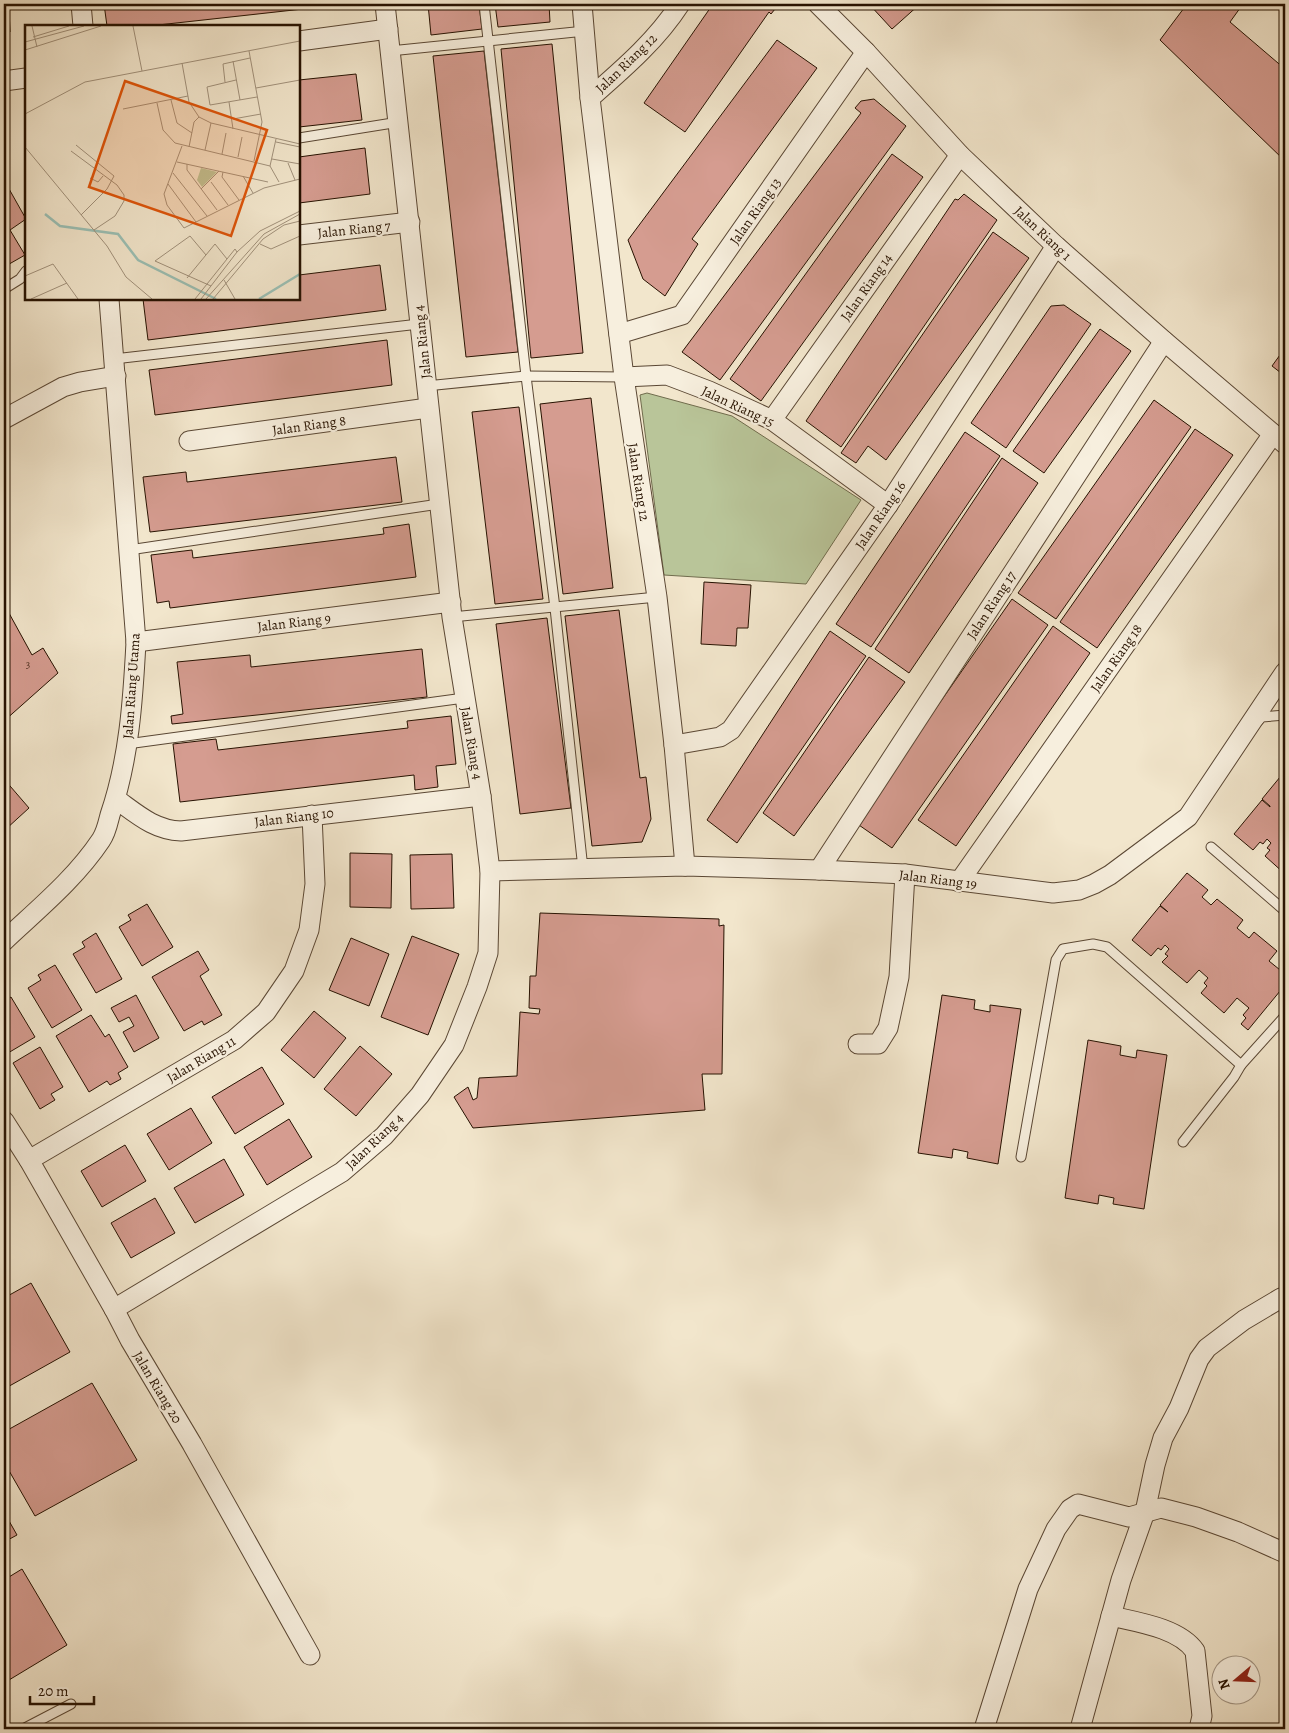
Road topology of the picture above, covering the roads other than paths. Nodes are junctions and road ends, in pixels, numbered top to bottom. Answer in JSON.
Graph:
{"nodes":[{"id":1,"x":81,"y":4,"type":"edge"},
{"id":2,"x":385,"y":4,"type":"edge"},
{"id":3,"x":484,"y":4,"type":"edge"},
{"id":4,"x":582,"y":4,"type":"edge"},
{"id":5,"x":680,"y":4,"type":"edge"},
{"id":6,"x":818,"y":4,"type":"edge"},
{"id":7,"x":83,"y":25,"type":"edge"},
{"id":8,"x":388,"y":29,"type":"junction"},
{"id":9,"x":585,"y":31,"type":"junction"},
{"id":10,"x":488,"y":40,"type":"junction"},
{"id":11,"x":300,"y":41,"type":"edge"},
{"id":12,"x":390,"y":51,"type":"junction"},
{"id":13,"x":866,"y":52,"type":"junction"},
{"id":14,"x":25,"y":78,"type":"edge"},
{"id":15,"x":4,"y":81,"type":"edge"},
{"id":16,"x":590,"y":98,"type":"junction"},
{"id":17,"x":399,"y":122,"type":"junction"},
{"id":18,"x":300,"y":138,"type":"edge"},
{"id":19,"x":960,"y":155,"type":"junction"},
{"id":20,"x":410,"y":222,"type":"junction"},
{"id":21,"x":300,"y":235,"type":"edge"},
{"id":22,"x":1056,"y":246,"type":"junction"},
{"id":23,"x":25,"y":271,"type":"edge"},
{"id":24,"x":4,"y":289,"type":"edge"},
{"id":25,"x":109,"y":300,"type":"edge"},
{"id":26,"x":419,"y":324,"type":"junction"},
{"id":27,"x":619,"y":334,"type":"junction"},
{"id":28,"x":1164,"y":341,"type":"junction"},
{"id":29,"x":115,"y":368,"type":"junction"},
{"id":30,"x":526,"y":376,"type":"junction"},
{"id":31,"x":624,"y":377,"type":"junction"},
{"id":32,"x":426,"y":386,"type":"junction"},
{"id":33,"x":428,"y":408,"type":"junction"},
{"id":34,"x":5,"y":414,"type":"edge"},
{"id":35,"x":772,"y":420,"type":"junction"},
{"id":36,"x":1279,"y":439,"type":"edge"},
{"id":37,"x":189,"y":441,"type":"dead end"},
{"id":38,"x":439,"y":504,"type":"junction"},
{"id":39,"x":888,"y":505,"type":"junction"},
{"id":40,"x":129,"y":550,"type":"junction"},
{"id":41,"x":657,"y":597,"type":"junction"},
{"id":42,"x":555,"y":608,"type":"junction"},
{"id":43,"x":452,"y":610,"type":"junction"},
{"id":44,"x":136,"y":642,"type":"junction"},
{"id":45,"x":1282,"y":685,"type":"edge"},
{"id":46,"x":464,"y":698,"type":"junction"},
{"id":47,"x":1285,"y":714,"type":"edge"},
{"id":48,"x":1242,"y":738,"type":"junction"},
{"id":49,"x":127,"y":744,"type":"junction"},
{"id":50,"x":674,"y":745,"type":"junction"},
{"id":51,"x":481,"y":796,"type":"junction"},
{"id":52,"x":116,"y":799,"type":"junction"},
{"id":53,"x":312,"y":815,"type":"junction"},
{"id":54,"x":1211,"y":847,"type":"dead end"},
{"id":55,"x":685,"y":866,"type":"junction"},
{"id":56,"x":583,"y":869,"type":"junction"},
{"id":57,"x":819,"y":870,"type":"junction"},
{"id":58,"x":490,"y":871,"type":"junction"},
{"id":59,"x":905,"y":874,"type":"junction"},
{"id":60,"x":959,"y":882,"type":"junction"},
{"id":61,"x":1285,"y":911,"type":"edge"},
{"id":62,"x":4,"y":941,"type":"edge"},
{"id":63,"x":1285,"y":1016,"type":"edge"},
{"id":64,"x":858,"y":1044,"type":"dead end"},
{"id":65,"x":1242,"y":1065,"type":"junction"},
{"id":66,"x":4,"y":1121,"type":"edge"},
{"id":67,"x":1183,"y":1142,"type":"dead end"},
{"id":68,"x":1021,"y":1157,"type":"dead end"},
{"id":69,"x":29,"y":1160,"type":"junction"},
{"id":70,"x":1285,"y":1298,"type":"edge"},
{"id":71,"x":114,"y":1309,"type":"junction"},
{"id":72,"x":1145,"y":1512,"type":"junction"},
{"id":73,"x":1285,"y":1553,"type":"edge"},
{"id":74,"x":1111,"y":1616,"type":"junction"},
{"id":75,"x":310,"y":1655,"type":"dead end"},
{"id":76,"x":71,"y":1704,"type":"dead end"},
{"id":77,"x":24,"y":1729,"type":"edge"},
{"id":78,"x":984,"y":1729,"type":"edge"},
{"id":79,"x":1080,"y":1729,"type":"edge"},
{"id":80,"x":1199,"y":1729,"type":"edge"}],
"edges":[{"from":1,"to":7,"type":"street"},
{"from":2,"to":8,"type":"street","name":"Jalan Riang 4"},
{"from":3,"to":10,"type":"lane"},
{"from":4,"to":9,"type":"street","name":"Jalan Riang 12"},
{"from":5,"to":16,"type":"street","name":"Jalan Riang 12"},
{"from":6,"to":13,"type":"street","name":"Jalan Riang 1"},
{"from":8,"to":11,"type":"street"},
{"from":8,"to":12,"type":"street","name":"Jalan Riang 4"},
{"from":9,"to":10,"type":"lane"},
{"from":9,"to":16,"type":"street","name":"Jalan Riang 12"},
{"from":10,"to":12,"type":"lane"},
{"from":10,"to":30,"type":"lane"},
{"from":12,"to":17,"type":"street","name":"Jalan Riang 4"},
{"from":13,"to":19,"type":"street","name":"Jalan Riang 1"},
{"from":13,"to":27,"type":"street","name":"Jalan Riang 13"},
{"from":14,"to":15,"type":"street"},
{"from":16,"to":27,"type":"street","name":"Jalan Riang 12"},
{"from":17,"to":18,"type":"lane"},
{"from":17,"to":20,"type":"street","name":"Jalan Riang 4"},
{"from":19,"to":22,"type":"street","name":"Jalan Riang 1"},
{"from":19,"to":35,"type":"street","name":"Jalan Riang 14"},
{"from":20,"to":21,"type":"street","name":"Jalan Riang 7"},
{"from":20,"to":26,"type":"street","name":"Jalan Riang 4"},
{"from":22,"to":28,"type":"street","name":"Jalan Riang 1"},
{"from":22,"to":39,"type":"street","name":"Jalan Riang 16"},
{"from":23,"to":24,"type":"lane"},
{"from":25,"to":29,"type":"street","name":"Jalan Riang Utama"},
{"from":26,"to":29,"type":"lane"},
{"from":26,"to":32,"type":"street","name":"Jalan Riang 4"},
{"from":27,"to":31,"type":"street","name":"Jalan Riang 12"},
{"from":28,"to":36,"type":"street","name":"Jalan Riang 1"},
{"from":28,"to":57,"type":"street","name":"Jalan Riang 17"},
{"from":29,"to":34,"type":"street"},
{"from":29,"to":40,"type":"street","name":"Jalan Riang Utama"},
{"from":30,"to":31,"type":"lane"},
{"from":30,"to":32,"type":"lane"},
{"from":30,"to":42,"type":"lane"},
{"from":31,"to":35,"type":"street","name":"Jalan Riang 15"},
{"from":31,"to":41,"type":"street","name":"Jalan Riang 12"},
{"from":32,"to":33,"type":"street","name":"Jalan Riang 4"},
{"from":33,"to":37,"type":"street","name":"Jalan Riang 8"},
{"from":33,"to":38,"type":"street","name":"Jalan Riang 4"},
{"from":35,"to":39,"type":"street","name":"Jalan Riang 15"},
{"from":36,"to":60,"type":"street","name":"Jalan Riang 18"},
{"from":38,"to":40,"type":"lane"},
{"from":38,"to":43,"type":"street","name":"Jalan Riang 4"},
{"from":39,"to":50,"type":"street","name":"Jalan Riang 16"},
{"from":40,"to":44,"type":"street","name":"Jalan Riang Utama"},
{"from":41,"to":42,"type":"lane"},
{"from":41,"to":50,"type":"street","name":"Jalan Riang 12"},
{"from":42,"to":43,"type":"lane"},
{"from":42,"to":56,"type":"lane"},
{"from":43,"to":44,"type":"street","name":"Jalan Riang 9"},
{"from":43,"to":46,"type":"street","name":"Jalan Riang 4"},
{"from":44,"to":49,"type":"street","name":"Jalan Riang Utama"},
{"from":45,"to":48,"type":"street","name":"Jalan Riang 19"},
{"from":46,"to":49,"type":"lane"},
{"from":46,"to":51,"type":"street","name":"Jalan Riang 4"},
{"from":47,"to":48,"type":"lane"},
{"from":48,"to":60,"type":"street","name":"Jalan Riang 19"},
{"from":49,"to":52,"type":"street","name":"Jalan Riang Utama"},
{"from":50,"to":55,"type":"street","name":"Jalan Riang 12"},
{"from":51,"to":53,"type":"street","name":"Jalan Riang 10"},
{"from":51,"to":58,"type":"street","name":"Jalan Riang 4"},
{"from":52,"to":53,"type":"street","name":"Jalan Riang 10"},
{"from":52,"to":62,"type":"street","name":"Jalan Riang Utama"},
{"from":53,"to":69,"type":"street","name":"Jalan Riang 11"},
{"from":54,"to":61,"type":"lane"},
{"from":55,"to":56,"type":"street","name":"Jalan Riang 19"},
{"from":55,"to":57,"type":"street","name":"Jalan Riang 19"},
{"from":56,"to":58,"type":"street","name":"Jalan Riang 19"},
{"from":57,"to":59,"type":"street","name":"Jalan Riang 19"},
{"from":58,"to":71,"type":"street","name":"Jalan Riang 4"},
{"from":59,"to":60,"type":"street","name":"Jalan Riang 19"},
{"from":59,"to":64,"type":"street"},
{"from":63,"to":65,"type":"lane"},
{"from":65,"to":67,"type":"lane"},
{"from":65,"to":68,"type":"lane"},
{"from":66,"to":69,"type":"street","name":"Jalan Riang 20"},
{"from":69,"to":71,"type":"street","name":"Jalan Riang 20"},
{"from":70,"to":72,"type":"street"},
{"from":71,"to":75,"type":"street","name":"Jalan Riang 20"},
{"from":72,"to":73,"type":"street"},
{"from":72,"to":74,"type":"street"},
{"from":72,"to":78,"type":"street"},
{"from":74,"to":79,"type":"street"},
{"from":74,"to":80,"type":"street"},
{"from":76,"to":77,"type":"lane"}]}
